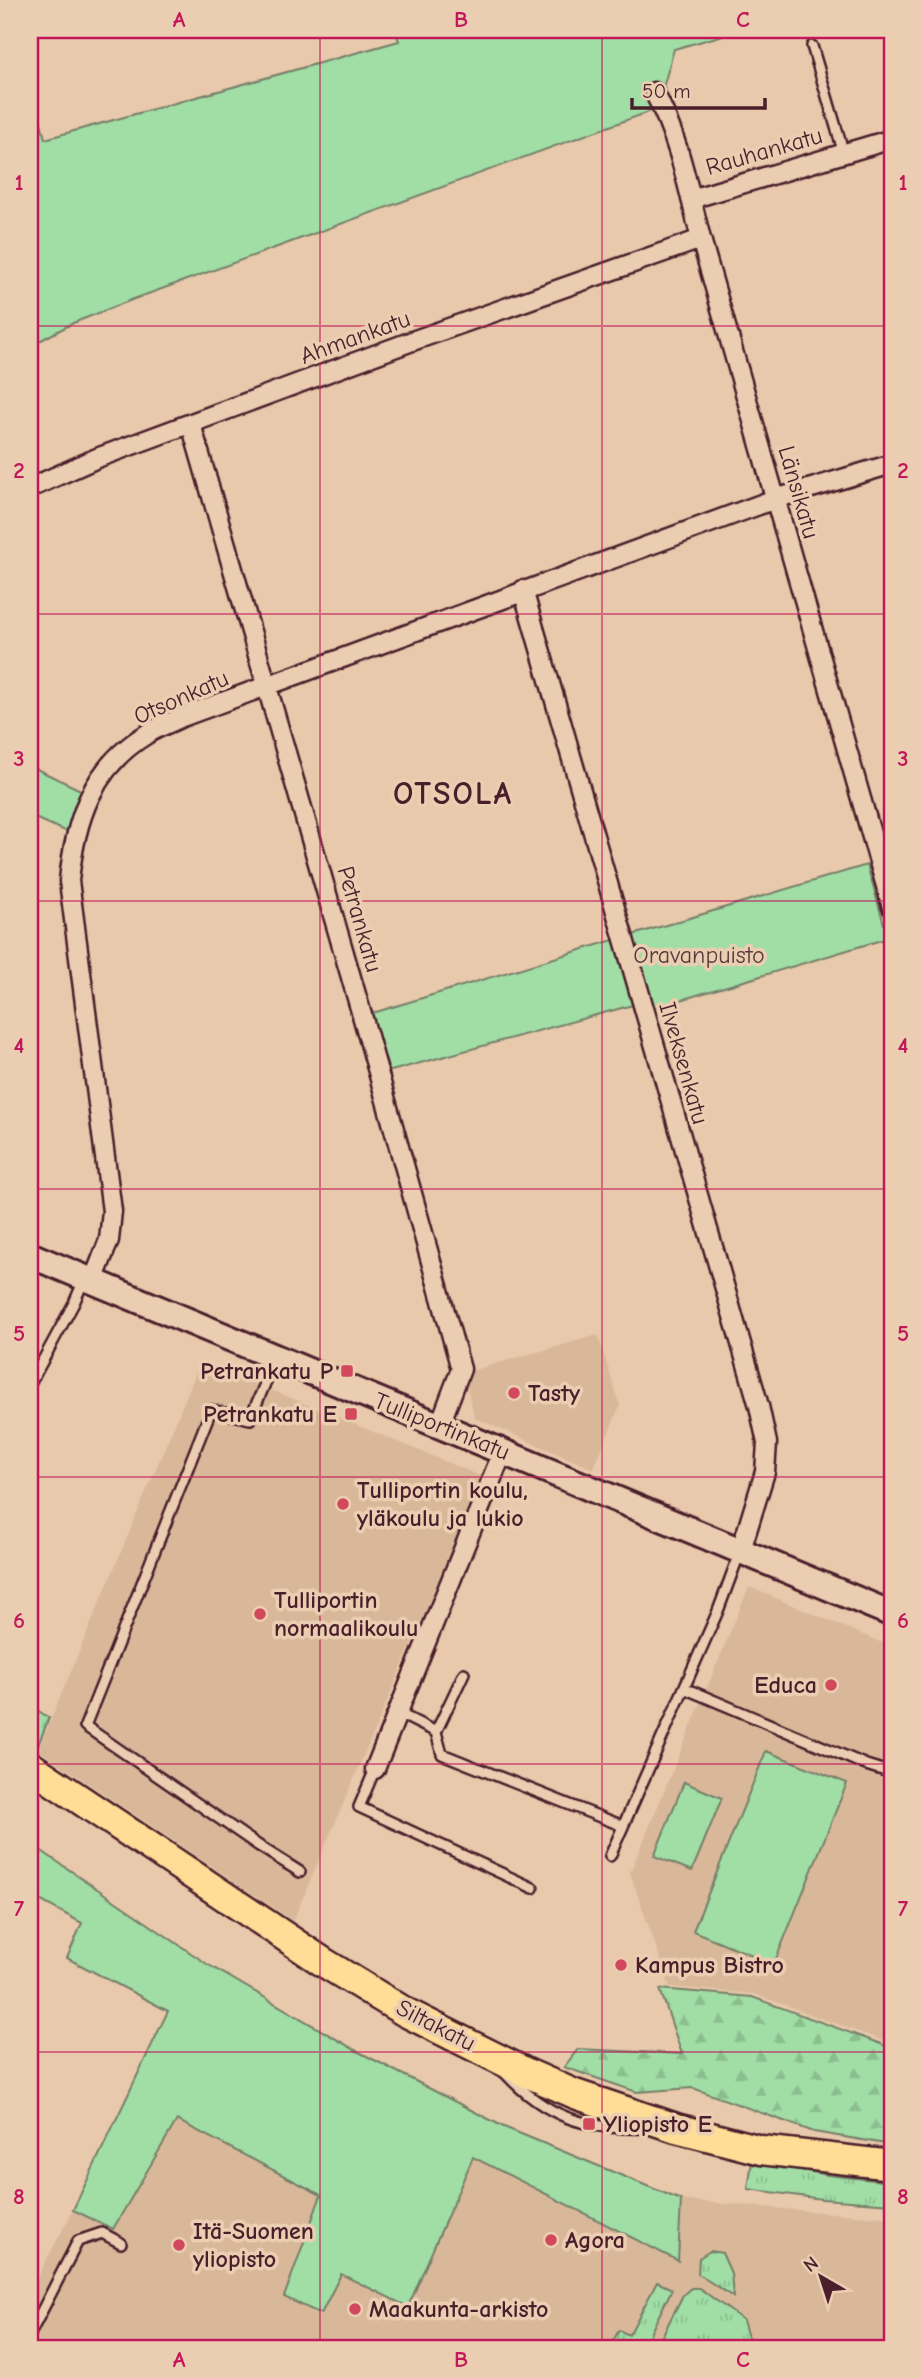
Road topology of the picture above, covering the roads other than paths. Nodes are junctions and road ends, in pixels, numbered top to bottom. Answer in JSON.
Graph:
{"nodes":[{"id":1,"x":812,"y":46,"type":"dead end"},
{"id":2,"x":654,"y":92,"type":"dead end"},
{"id":3,"x":892,"y":139,"type":"edge"},
{"id":4,"x":844,"y":154,"type":"junction"},
{"id":5,"x":691,"y":199,"type":"junction"},
{"id":6,"x":701,"y":239,"type":"junction"},
{"id":7,"x":191,"y":424,"type":"junction"},
{"id":8,"x":892,"y":464,"type":"edge"},
{"id":9,"x":30,"y":488,"type":"edge"},
{"id":10,"x":775,"y":499,"type":"junction"},
{"id":11,"x":523,"y":590,"type":"junction"},
{"id":12,"x":267,"y":687,"type":"junction"},
{"id":13,"x":892,"y":903,"type":"edge"},
{"id":14,"x":30,"y":1255,"type":"edge"},
{"id":15,"x":89,"y":1279,"type":"junction"},
{"id":16,"x":272,"y":1355,"type":"junction"},
{"id":17,"x":30,"y":1384,"type":"edge"},
{"id":18,"x":439,"y":1427,"type":"junction"},
{"id":19,"x":503,"y":1451,"type":"junction"},
{"id":20,"x":741,"y":1550,"type":"junction"},
{"id":21,"x":892,"y":1614,"type":"edge"},
{"id":22,"x":464,"y":1672,"type":"dead end"},
{"id":23,"x":684,"y":1688,"type":"junction"},
{"id":24,"x":398,"y":1713,"type":"junction"},
{"id":25,"x":436,"y":1732,"type":"junction"},
{"id":26,"x":30,"y":1766,"type":"edge"},
{"id":27,"x":375,"y":1769,"type":"joint"},
{"id":28,"x":892,"y":1773,"type":"edge"},
{"id":29,"x":623,"y":1826,"type":"junction"},
{"id":30,"x":610,"y":1856,"type":"dead end"},
{"id":31,"x":300,"y":1872,"type":"dead end"},
{"id":32,"x":533,"y":1888,"type":"dead end"},
{"id":33,"x":892,"y":2165,"type":"edge"},
{"id":34,"x":121,"y":2243,"type":"dead end"},
{"id":35,"x":30,"y":2334,"type":"edge"}],
"edges":[{"from":1,"to":4,"type":"lane"},
{"from":2,"to":5,"type":"street","name":"Länsikatu"},
{"from":3,"to":4,"type":"street","name":"Rauhankatu"},
{"from":4,"to":5,"type":"street","name":"Rauhankatu"},
{"from":5,"to":6,"type":"street","name":"Länsikatu"},
{"from":6,"to":7,"type":"street","name":"Ahmankatu"},
{"from":6,"to":10,"type":"street","name":"Länsikatu"},
{"from":7,"to":9,"type":"street","name":"Ahmankatu"},
{"from":7,"to":12,"type":"street","name":"Petrankatu"},
{"from":8,"to":10,"type":"street","name":"Otsonkatu"},
{"from":10,"to":11,"type":"street","name":"Otsonkatu"},
{"from":10,"to":13,"type":"street","name":"Länsikatu"},
{"from":11,"to":12,"type":"street","name":"Otsonkatu"},
{"from":11,"to":20,"type":"street","name":"Ilveksenkatu"},
{"from":12,"to":15,"type":"street","name":"Otsonkatu"},
{"from":12,"to":18,"type":"street","name":"Petrankatu"},
{"from":14,"to":15,"type":"street","name":"Tulliportinkatu"},
{"from":15,"to":16,"type":"street","name":"Tulliportinkatu"},
{"from":15,"to":17,"type":"lane"},
{"from":16,"to":18,"type":"street","name":"Tulliportinkatu"},
{"from":16,"to":31,"type":"lane"},
{"from":18,"to":19,"type":"street","name":"Tulliportinkatu"},
{"from":19,"to":20,"type":"street","name":"Tulliportinkatu"},
{"from":19,"to":24,"type":"street"},
{"from":20,"to":21,"type":"street","name":"Tulliportinkatu"},
{"from":20,"to":23,"type":"lane"},
{"from":22,"to":25,"type":"lane"},
{"from":23,"to":28,"type":"lane"},
{"from":23,"to":29,"type":"lane"},
{"from":24,"to":25,"type":"lane"},
{"from":24,"to":27,"type":"street"},
{"from":25,"to":29,"type":"lane"},
{"from":26,"to":33,"type":"main road","name":"Siltakatu"},
{"from":27,"to":32,"type":"lane"},
{"from":29,"to":30,"type":"lane"},
{"from":34,"to":35,"type":"lane"}]}
